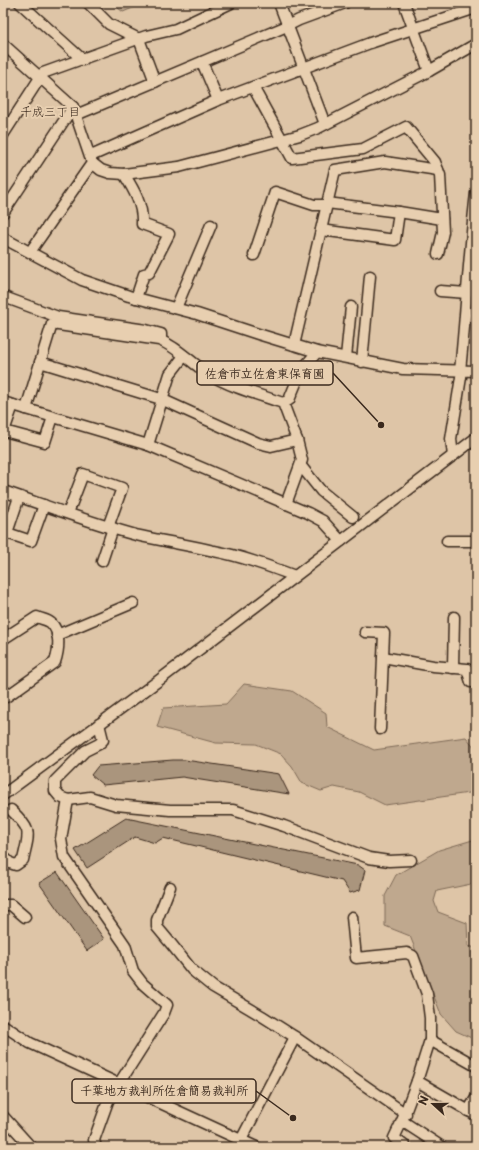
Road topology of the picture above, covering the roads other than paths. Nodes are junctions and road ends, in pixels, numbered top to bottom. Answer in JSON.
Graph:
{"nodes":[{"id":1,"x":20,"y":3,"type":"edge"},
{"id":2,"x":88,"y":3,"type":"edge"},
{"id":3,"x":231,"y":3,"type":"edge"},
{"id":4,"x":279,"y":3,"type":"edge"},
{"id":5,"x":346,"y":3,"type":"edge"},
{"id":6,"x":404,"y":3,"type":"edge"},
{"id":7,"x":476,"y":8,"type":"edge"},
{"id":8,"x":287,"y":26,"type":"junction"},
{"id":9,"x":413,"y":28,"type":"junction"},
{"id":10,"x":139,"y":38,"type":"junction"},
{"id":11,"x":476,"y":44,"type":"edge"},
{"id":12,"x":4,"y":47,"type":"edge"},
{"id":13,"x":82,"y":60,"type":"junction"},
{"id":14,"x":202,"y":62,"type":"junction"},
{"id":15,"x":303,"y":68,"type":"junction"},
{"id":16,"x":429,"y":71,"type":"junction"},
{"id":17,"x":40,"y":78,"type":"junction"},
{"id":18,"x":155,"y":82,"type":"junction"},
{"id":19,"x":253,"y":87,"type":"junction"},
{"id":20,"x":218,"y":100,"type":"junction"},
{"id":21,"x":74,"y":111,"type":"junction"},
{"id":22,"x":325,"y":124,"type":"junction"},
{"id":23,"x":3,"y":135,"type":"edge"},
{"id":24,"x":282,"y":140,"type":"junction"},
{"id":25,"x":91,"y":159,"type":"junction"},
{"id":26,"x":438,"y":170,"type":"junction"},
{"id":27,"x":124,"y":174,"type":"junction"},
{"id":28,"x":476,"y":193,"type":"edge"},
{"id":29,"x":327,"y":204,"type":"junction"},
{"id":30,"x":399,"y":212,"type":"junction"},
{"id":31,"x":3,"y":213,"type":"edge"},
{"id":32,"x":442,"y":220,"type":"junction"},
{"id":33,"x":211,"y":225,"type":"dead end"},
{"id":34,"x":321,"y":230,"type":"junction"},
{"id":35,"x":3,"y":239,"type":"edge"},
{"id":36,"x":473,"y":251,"type":"edge"},
{"id":37,"x":30,"y":252,"type":"junction"},
{"id":38,"x":438,"y":254,"type":"dead end"},
{"id":39,"x":254,"y":255,"type":"dead end"},
{"id":40,"x":370,"y":276,"type":"dead end"},
{"id":41,"x":440,"y":291,"type":"dead end"},
{"id":42,"x":467,"y":293,"type":"junction"},
{"id":43,"x":4,"y":298,"type":"dead end"},
{"id":44,"x":136,"y":298,"type":"junction"},
{"id":45,"x":351,"y":307,"type":"dead end"},
{"id":46,"x":176,"y":308,"type":"junction"},
{"id":47,"x":161,"y":341,"type":"junction"},
{"id":48,"x":294,"y":344,"type":"junction"},
{"id":49,"x":317,"y":352,"type":"junction"},
{"id":50,"x":184,"y":356,"type":"junction"},
{"id":51,"x":346,"y":358,"type":"junction"},
{"id":52,"x":40,"y":362,"type":"junction"},
{"id":53,"x":362,"y":362,"type":"junction"},
{"id":54,"x":461,"y":371,"type":"junction"},
{"id":55,"x":476,"y":371,"type":"edge"},
{"id":56,"x":161,"y":399,"type":"junction"},
{"id":57,"x":8,"y":403,"type":"edge"},
{"id":58,"x":283,"y":404,"type":"junction"},
{"id":59,"x":26,"y":409,"type":"junction"},
{"id":60,"x":53,"y":417,"type":"junction"},
{"id":61,"x":476,"y":438,"type":"edge"},
{"id":62,"x":297,"y":440,"type":"junction"},
{"id":63,"x":148,"y":445,"type":"junction"},
{"id":64,"x":453,"y":456,"type":"junction"},
{"id":65,"x":301,"y":466,"type":"junction"},
{"id":66,"x":3,"y":491,"type":"edge"},
{"id":67,"x":19,"y":497,"type":"junction"},
{"id":68,"x":286,"y":504,"type":"junction"},
{"id":69,"x":44,"y":505,"type":"junction"},
{"id":70,"x":68,"y":513,"type":"junction"},
{"id":71,"x":353,"y":517,"type":"dead end"},
{"id":72,"x":111,"y":527,"type":"junction"},
{"id":73,"x":341,"y":541,"type":"junction"},
{"id":74,"x":447,"y":541,"type":"dead end"},
{"id":75,"x":476,"y":541,"type":"edge"},
{"id":76,"x":102,"y":561,"type":"dead end"},
{"id":77,"x":295,"y":576,"type":"junction"},
{"id":78,"x":133,"y":603,"type":"dead end"},
{"id":79,"x":454,"y":617,"type":"dead end"},
{"id":80,"x":365,"y":632,"type":"dead end"},
{"id":81,"x":57,"y":635,"type":"junction"},
{"id":82,"x":3,"y":639,"type":"edge"},
{"id":83,"x":383,"y":657,"type":"junction"},
{"id":84,"x":453,"y":668,"type":"junction"},
{"id":85,"x":476,"y":682,"type":"edge"},
{"id":86,"x":3,"y":696,"type":"edge"},
{"id":87,"x":98,"y":724,"type":"junction"},
{"id":88,"x":380,"y":729,"type":"dead end"},
{"id":89,"x":3,"y":795,"type":"edge"},
{"id":90,"x":68,"y":800,"type":"junction"},
{"id":91,"x":11,"y":810,"type":"dead end"},
{"id":92,"x":3,"y":856,"type":"edge"},
{"id":93,"x":410,"y":860,"type":"dead end"},
{"id":94,"x":170,"y":887,"type":"dead end"},
{"id":95,"x":3,"y":905,"type":"edge"},
{"id":96,"x":25,"y":917,"type":"dead end"},
{"id":97,"x":352,"y":918,"type":"dead end"},
{"id":98,"x":3,"y":1026,"type":"edge"},
{"id":99,"x":295,"y":1037,"type":"junction"},
{"id":100,"x":430,"y":1040,"type":"junction"},
{"id":101,"x":476,"y":1066,"type":"edge"},
{"id":102,"x":417,"y":1081,"type":"junction"},
{"id":103,"x":118,"y":1084,"type":"junction"},
{"id":104,"x":476,"y":1098,"type":"edge"},
{"id":105,"x":472,"y":1113,"type":"edge"},
{"id":106,"x":3,"y":1116,"type":"edge"},
{"id":107,"x":404,"y":1117,"type":"junction"},
{"id":108,"x":241,"y":1140,"type":"junction"},
{"id":109,"x":31,"y":1147,"type":"edge"},
{"id":110,"x":96,"y":1147,"type":"edge"},
{"id":111,"x":256,"y":1147,"type":"edge"},
{"id":112,"x":406,"y":1147,"type":"edge"},
{"id":113,"x":442,"y":1147,"type":"edge"}],
"edges":[{"from":1,"to":13,"type":"street"},
{"from":2,"to":10,"type":"street"},
{"from":3,"to":10,"type":"street"},
{"from":4,"to":8,"type":"street"},
{"from":5,"to":8,"type":"street"},
{"from":6,"to":9,"type":"street"},
{"from":7,"to":9,"type":"street"},
{"from":8,"to":14,"type":"street"},
{"from":8,"to":15,"type":"street"},
{"from":9,"to":15,"type":"street"},
{"from":9,"to":16,"type":"street"},
{"from":10,"to":13,"type":"street"},
{"from":10,"to":18,"type":"street"},
{"from":11,"to":16,"type":"street"},
{"from":12,"to":17,"type":"street"},
{"from":13,"to":17,"type":"street"},
{"from":14,"to":18,"type":"street"},
{"from":14,"to":20,"type":"street"},
{"from":15,"to":19,"type":"street"},
{"from":15,"to":22,"type":"street"},
{"from":16,"to":22,"type":"street"},
{"from":17,"to":21,"type":"street"},
{"from":17,"to":23,"type":"street"},
{"from":18,"to":21,"type":"street"},
{"from":19,"to":20,"type":"street"},
{"from":19,"to":24,"type":"street"},
{"from":20,"to":25,"type":"street"},
{"from":21,"to":25,"type":"street"},
{"from":21,"to":31,"type":"street"},
{"from":22,"to":24,"type":"street"},
{"from":24,"to":26,"type":"street"},
{"from":24,"to":27,"type":"street"},
{"from":25,"to":27,"type":"street"},
{"from":25,"to":37,"type":"street"},
{"from":26,"to":29,"type":"street"},
{"from":26,"to":32,"type":"street"},
{"from":27,"to":44,"type":"street"},
{"from":28,"to":36,"type":"street"},
{"from":29,"to":30,"type":"street"},
{"from":29,"to":34,"type":"street"},
{"from":29,"to":39,"type":"street"},
{"from":30,"to":32,"type":"street"},
{"from":30,"to":34,"type":"street"},
{"from":32,"to":38,"type":"street"},
{"from":33,"to":46,"type":"street"},
{"from":34,"to":48,"type":"street"},
{"from":35,"to":37,"type":"street"},
{"from":36,"to":42,"type":"street"},
{"from":37,"to":44,"type":"street"},
{"from":40,"to":53,"type":"street"},
{"from":41,"to":42,"type":"street"},
{"from":42,"to":54,"type":"street"},
{"from":43,"to":47,"type":"street"},
{"from":44,"to":46,"type":"street"},
{"from":45,"to":51,"type":"street"},
{"from":46,"to":48,"type":"street"},
{"from":47,"to":50,"type":"street"},
{"from":47,"to":52,"type":"street"},
{"from":48,"to":49,"type":"street"},
{"from":49,"to":51,"type":"street"},
{"from":49,"to":58,"type":"street"},
{"from":50,"to":56,"type":"street"},
{"from":50,"to":58,"type":"street"},
{"from":51,"to":53,"type":"street"},
{"from":52,"to":56,"type":"street"},
{"from":52,"to":59,"type":"street"},
{"from":53,"to":54,"type":"street"},
{"from":54,"to":55,"type":"street"},
{"from":54,"to":64,"type":"street"},
{"from":56,"to":62,"type":"street"},
{"from":56,"to":63,"type":"street"},
{"from":57,"to":59,"type":"street"},
{"from":57,"to":60,"type":"street"},
{"from":58,"to":62,"type":"street"},
{"from":59,"to":60,"type":"street"},
{"from":60,"to":63,"type":"street"},
{"from":61,"to":64,"type":"street"},
{"from":62,"to":65,"type":"street"},
{"from":63,"to":68,"type":"street"},
{"from":64,"to":73,"type":"street"},
{"from":65,"to":68,"type":"street"},
{"from":65,"to":71,"type":"street"},
{"from":66,"to":67,"type":"street"},
{"from":67,"to":69,"type":"street"},
{"from":67,"to":69,"type":"street"},
{"from":68,"to":73,"type":"street"},
{"from":69,"to":70,"type":"street"},
{"from":70,"to":72,"type":"street"},
{"from":70,"to":72,"type":"street"},
{"from":72,"to":76,"type":"street"},
{"from":72,"to":77,"type":"street"},
{"from":73,"to":77,"type":"street"},
{"from":74,"to":75,"type":"street"},
{"from":77,"to":87,"type":"street"},
{"from":78,"to":81,"type":"street"},
{"from":79,"to":84,"type":"street"},
{"from":80,"to":83,"type":"street"},
{"from":81,"to":82,"type":"street"},
{"from":81,"to":86,"type":"street"},
{"from":83,"to":84,"type":"street"},
{"from":83,"to":88,"type":"street"},
{"from":84,"to":85,"type":"street"},
{"from":87,"to":89,"type":"street"},
{"from":87,"to":90,"type":"street"},
{"from":90,"to":93,"type":"street"},
{"from":90,"to":103,"type":"street"},
{"from":91,"to":92,"type":"street"},
{"from":94,"to":99,"type":"street"},
{"from":95,"to":96,"type":"street"},
{"from":97,"to":100,"type":"street"},
{"from":98,"to":103,"type":"street"},
{"from":99,"to":107,"type":"street"},
{"from":99,"to":108,"type":"street"},
{"from":100,"to":101,"type":"street"},
{"from":100,"to":102,"type":"street"},
{"from":102,"to":105,"type":"street"},
{"from":102,"to":107,"type":"street"},
{"from":103,"to":108,"type":"street"},
{"from":103,"to":110,"type":"street"},
{"from":104,"to":105,"type":"street"},
{"from":106,"to":109,"type":"street"},
{"from":107,"to":112,"type":"street"},
{"from":107,"to":113,"type":"street"},
{"from":108,"to":111,"type":"street"}]}
